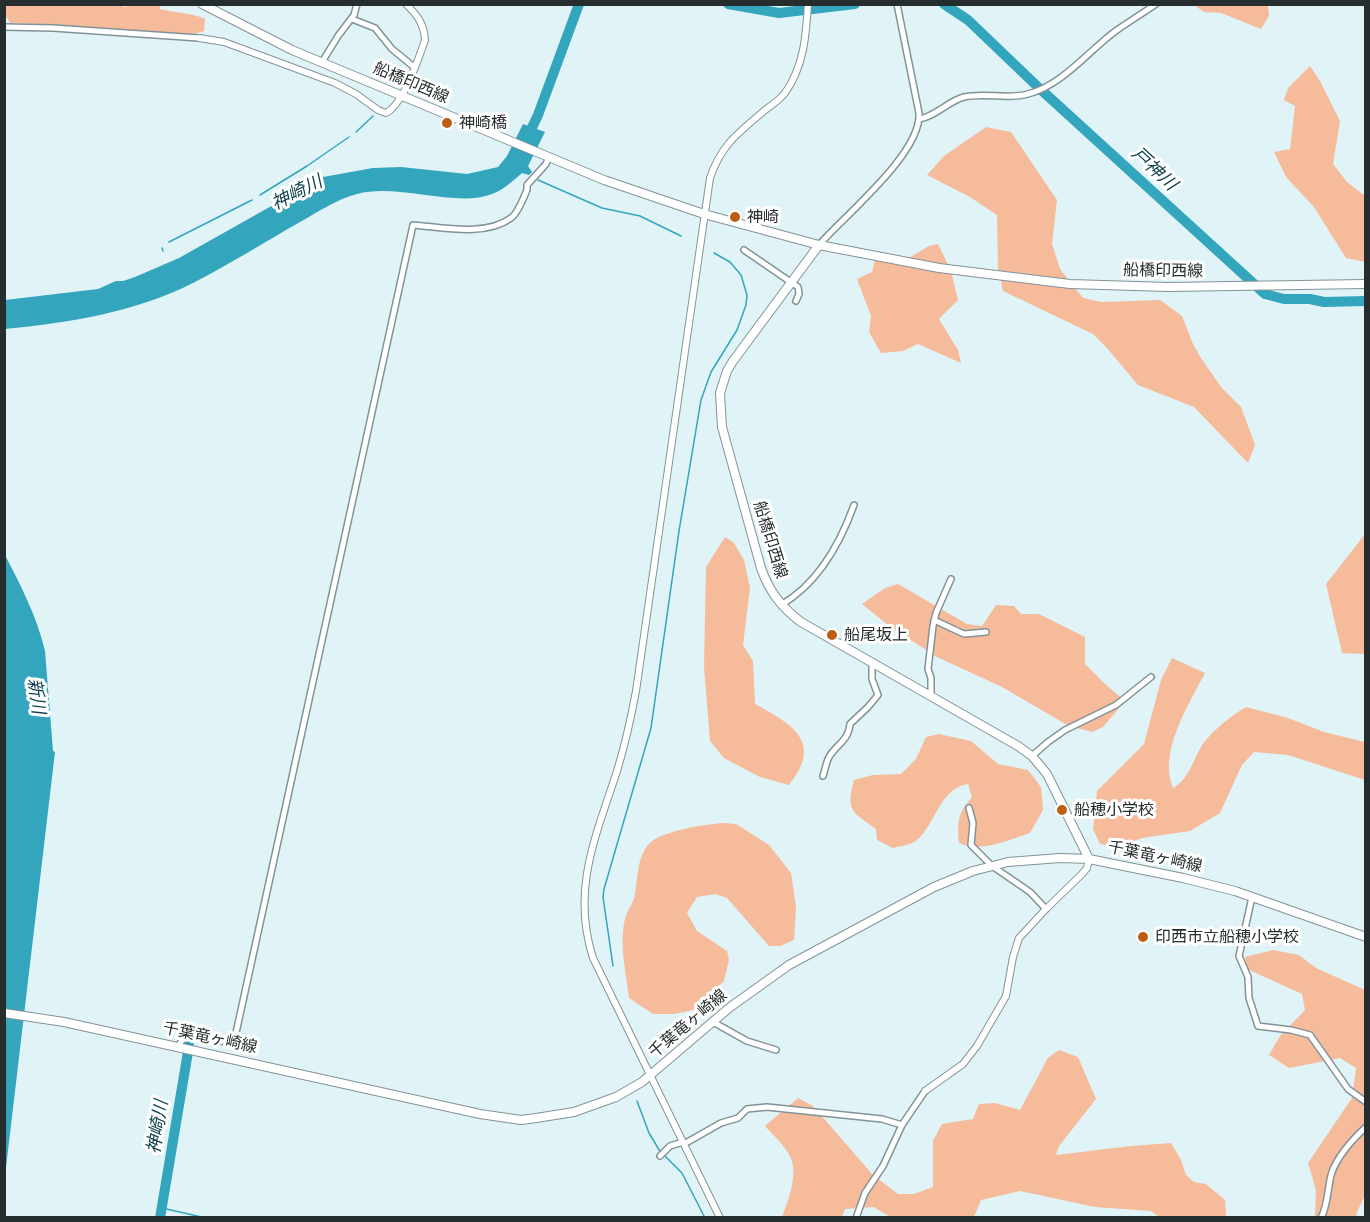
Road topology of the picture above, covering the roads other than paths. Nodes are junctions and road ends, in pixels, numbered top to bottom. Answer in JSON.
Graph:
{"nodes":[{"id":1,"x":202,"y":4,"type":"edge"},
{"id":2,"x":357,"y":4,"type":"edge"},
{"id":3,"x":406,"y":4,"type":"edge"},
{"id":4,"x":808,"y":4,"type":"edge"},
{"id":5,"x":1156,"y":4,"type":"edge"},
{"id":6,"x":897,"y":5,"type":"edge"},
{"id":7,"x":352,"y":19,"type":"junction"},
{"id":8,"x":4,"y":27,"type":"edge"},
{"id":9,"x":200,"y":38,"type":"joint"},
{"id":10,"x":322,"y":62,"type":"junction"},
{"id":11,"x":414,"y":67,"type":"junction"},
{"id":12,"x":401,"y":95,"type":"junction"},
{"id":13,"x":919,"y":118,"type":"junction"},
{"id":14,"x":548,"y":157,"type":"junction"},
{"id":15,"x":704,"y":214,"type":"junction"},
{"id":16,"x":819,"y":245,"type":"junction"},
{"id":17,"x":744,"y":250,"type":"dead end"},
{"id":18,"x":793,"y":283,"type":"junction"},
{"id":19,"x":1365,"y":284,"type":"edge"},
{"id":20,"x":796,"y":301,"type":"dead end"},
{"id":21,"x":854,"y":505,"type":"dead end"},
{"id":22,"x":951,"y":579,"type":"dead end"},
{"id":23,"x":781,"y":605,"type":"junction"},
{"id":24,"x":934,"y":620,"type":"junction"},
{"id":25,"x":986,"y":632,"type":"dead end"},
{"id":26,"x":872,"y":662,"type":"junction"},
{"id":27,"x":1150,"y":676,"type":"dead end"},
{"id":28,"x":931,"y":696,"type":"junction"},
{"id":29,"x":1032,"y":756,"type":"junction"},
{"id":30,"x":824,"y":776,"type":"dead end"},
{"id":31,"x":969,"y":807,"type":"dead end"},
{"id":32,"x":1089,"y":859,"type":"junction"},
{"id":33,"x":992,"y":866,"type":"junction"},
{"id":34,"x":1252,"y":897,"type":"junction"},
{"id":35,"x":1046,"y":909,"type":"junction"},
{"id":36,"x":1365,"y":937,"type":"edge"},
{"id":37,"x":4,"y":1013,"type":"edge"},
{"id":38,"x":713,"y":1022,"type":"junction"},
{"id":39,"x":185,"y":1048,"type":"junction"},
{"id":40,"x":776,"y":1050,"type":"dead end"},
{"id":41,"x":650,"y":1075,"type":"junction"},
{"id":42,"x":925,"y":1091,"type":"joint"},
{"id":43,"x":1365,"y":1102,"type":"edge"},
{"id":44,"x":902,"y":1125,"type":"junction"},
{"id":45,"x":1365,"y":1127,"type":"edge"},
{"id":46,"x":684,"y":1143,"type":"junction"},
{"id":47,"x":660,"y":1156,"type":"dead end"},
{"id":48,"x":720,"y":1218,"type":"edge"},
{"id":49,"x":856,"y":1218,"type":"edge"},
{"id":50,"x":1321,"y":1218,"type":"edge"}],
"edges":[{"from":1,"to":10,"type":"main road","name":"船橋印西線"},
{"from":2,"to":7,"type":"street"},
{"from":3,"to":11,"type":"street"},
{"from":4,"to":15,"type":"street"},
{"from":5,"to":13,"type":"street"},
{"from":6,"to":13,"type":"street"},
{"from":7,"to":10,"type":"street"},
{"from":7,"to":11,"type":"street"},
{"from":8,"to":9,"type":"street"},
{"from":9,"to":12,"type":"street"},
{"from":10,"to":12,"type":"main road","name":"船橋印西線"},
{"from":11,"to":12,"type":"street"},
{"from":12,"to":14,"type":"main road","name":"船橋印西線"},
{"from":13,"to":16,"type":"street"},
{"from":14,"to":15,"type":"main road","name":"船橋印西線"},
{"from":14,"to":39,"type":"street"},
{"from":15,"to":16,"type":"main road","name":"船橋印西線"},
{"from":15,"to":41,"type":"street"},
{"from":16,"to":18,"type":"main road","name":"船橋印西線"},
{"from":16,"to":19,"type":"main road","name":"船橋印西線"},
{"from":17,"to":18,"type":"street"},
{"from":18,"to":20,"type":"street"},
{"from":18,"to":23,"type":"main road","name":"船橋印西線"},
{"from":21,"to":23,"type":"street"},
{"from":22,"to":24,"type":"street"},
{"from":23,"to":26,"type":"main road","name":"船橋印西線"},
{"from":24,"to":25,"type":"street"},
{"from":24,"to":28,"type":"street"},
{"from":26,"to":28,"type":"main road","name":"船橋印西線"},
{"from":26,"to":30,"type":"street"},
{"from":27,"to":29,"type":"street"},
{"from":28,"to":29,"type":"main road","name":"船橋印西線"},
{"from":29,"to":32,"type":"main road","name":"船橋印西線"},
{"from":31,"to":33,"type":"street"},
{"from":32,"to":33,"type":"main road","name":"千葉竜ヶ崎線"},
{"from":32,"to":34,"type":"main road","name":"千葉竜ヶ崎線"},
{"from":32,"to":35,"type":"street"},
{"from":33,"to":35,"type":"street"},
{"from":33,"to":38,"type":"main road","name":"千葉竜ヶ崎線"},
{"from":34,"to":36,"type":"main road","name":"千葉竜ヶ崎線"},
{"from":34,"to":43,"type":"street"},
{"from":35,"to":42,"type":"street"},
{"from":37,"to":39,"type":"main road","name":"千葉竜ヶ崎線"},
{"from":38,"to":40,"type":"street"},
{"from":38,"to":41,"type":"main road","name":"千葉竜ヶ崎線"},
{"from":39,"to":41,"type":"main road","name":"千葉竜ヶ崎線"},
{"from":41,"to":46,"type":"street"},
{"from":42,"to":44,"type":"street"},
{"from":44,"to":46,"type":"street"},
{"from":44,"to":49,"type":"street"},
{"from":45,"to":50,"type":"street"},
{"from":46,"to":47,"type":"street"},
{"from":46,"to":48,"type":"street"}]}
